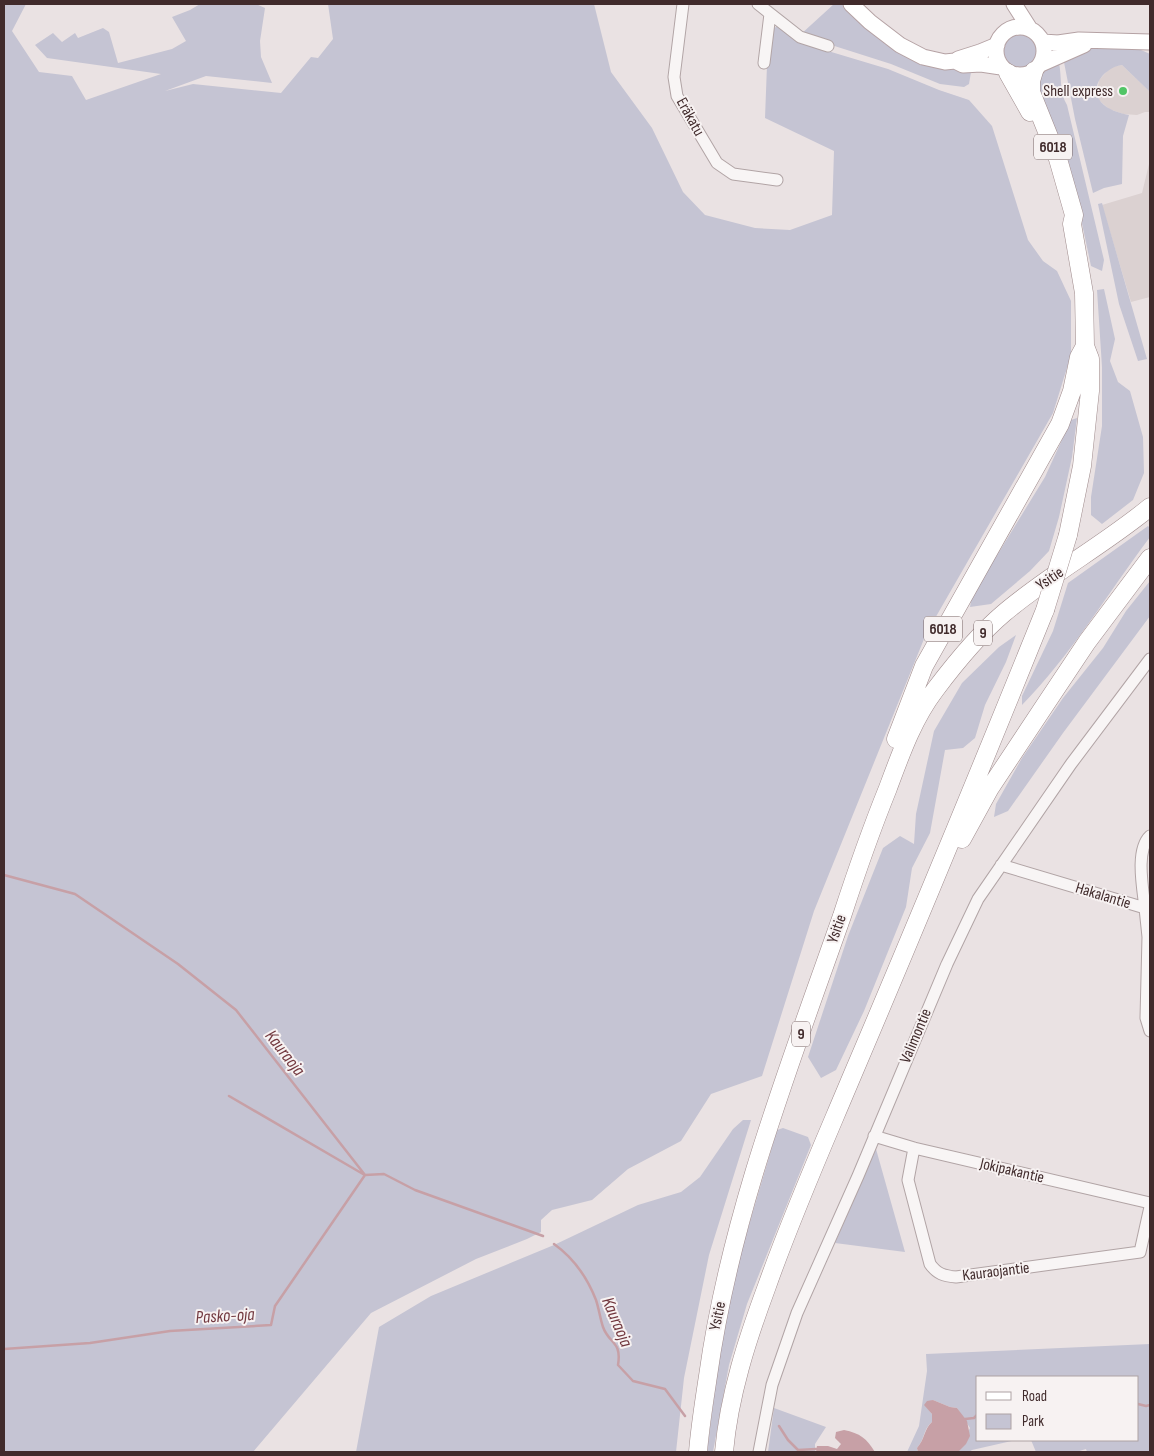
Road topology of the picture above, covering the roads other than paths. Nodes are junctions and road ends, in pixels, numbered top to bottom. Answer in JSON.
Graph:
{"nodes":[{"id":1,"x":683,"y":4,"type":"edge"},
{"id":2,"x":758,"y":4,"type":"edge"},
{"id":3,"x":851,"y":4,"type":"edge"},
{"id":4,"x":1005,"y":4,"type":"edge"},
{"id":5,"x":1014,"y":4,"type":"edge"},
{"id":6,"x":770,"y":14,"type":"junction"},
{"id":7,"x":1030,"y":29,"type":"junction"},
{"id":8,"x":1008,"y":30,"type":"junction"},
{"id":9,"x":1043,"y":42,"type":"junction"},
{"id":10,"x":1090,"y":42,"type":"junction"},
{"id":11,"x":997,"y":45,"type":"junction"},
{"id":12,"x":1146,"y":45,"type":"edge"},
{"id":13,"x":828,"y":46,"type":"dead end"},
{"id":14,"x":955,"y":61,"type":"junction"},
{"id":15,"x":764,"y":62,"type":"dead end"},
{"id":16,"x":1038,"y":68,"type":"junction"},
{"id":17,"x":1005,"y":70,"type":"junction"},
{"id":18,"x":777,"y":180,"type":"dead end"},
{"id":19,"x":1072,"y":224,"type":"junction"},
{"id":20,"x":1085,"y":346,"type":"junction"},
{"id":21,"x":1150,"y":507,"type":"edge"},
{"id":22,"x":1150,"y":558,"type":"edge"},
{"id":23,"x":1150,"y":659,"type":"edge"},
{"id":24,"x":878,"y":812,"type":"junction"},
{"id":25,"x":1150,"y":836,"type":"edge"},
{"id":26,"x":1001,"y":865,"type":"junction"},
{"id":27,"x":932,"y":882,"type":"junction"},
{"id":28,"x":1145,"y":908,"type":"junction"},
{"id":29,"x":1150,"y":1031,"type":"edge"},
{"id":30,"x":874,"y":1136,"type":"junction"},
{"id":31,"x":914,"y":1148,"type":"junction"},
{"id":32,"x":1150,"y":1203,"type":"edge"},
{"id":33,"x":1150,"y":1207,"type":"edge"},
{"id":34,"x":698,"y":1452,"type":"edge"},
{"id":35,"x":724,"y":1452,"type":"edge"},
{"id":36,"x":759,"y":1452,"type":"edge"}],
"edges":[{"from":1,"to":18,"type":"street","name":"Eräkatu"},
{"from":2,"to":6,"type":"street"},
{"from":3,"to":14,"type":"main road"},
{"from":4,"to":8,"type":"main road"},
{"from":5,"to":7,"type":"main road"},
{"from":6,"to":13,"type":"street"},
{"from":6,"to":15,"type":"street"},
{"from":7,"to":8,"type":"main road"},
{"from":7,"to":9,"type":"main road"},
{"from":8,"to":11,"type":"main road"},
{"from":9,"to":10,"type":"main road"},
{"from":9,"to":16,"type":"main road","number":"6018"},
{"from":10,"to":12,"type":"main road"},
{"from":10,"to":16,"type":"main road"},
{"from":11,"to":14,"type":"main road"},
{"from":11,"to":17,"type":"main road","number":"6018"},
{"from":14,"to":17,"type":"main road"},
{"from":16,"to":17,"type":"main road"},
{"from":16,"to":19,"type":"highway","number":"6018"},
{"from":17,"to":19,"type":"highway","number":"6018"},
{"from":19,"to":20,"type":"highway","number":"6018"},
{"from":20,"to":24,"type":"highway","number":"6018"},
{"from":20,"to":27,"type":"highway","number":"6018","bridge":true},
{"from":21,"to":24,"type":"highway","name":"Ysitie","number":"9"},
{"from":22,"to":27,"type":"highway"},
{"from":23,"to":26,"type":"street","name":"Valimontie"},
{"from":24,"to":34,"type":"highway","name":"Ysitie","number":"9"},
{"from":25,"to":28,"type":"street"},
{"from":26,"to":28,"type":"street","name":"Hakalantie"},
{"from":26,"to":30,"type":"street","name":"Valimontie"},
{"from":27,"to":35,"type":"highway"},
{"from":28,"to":29,"type":"street","name":"Hakalantie"},
{"from":30,"to":31,"type":"street","name":"Jokipakantie"},
{"from":30,"to":36,"type":"street","name":"Valimontie"},
{"from":31,"to":32,"type":"street","name":"Jokipakantie"},
{"from":31,"to":33,"type":"street","name":"Kauraojantie"}]}
